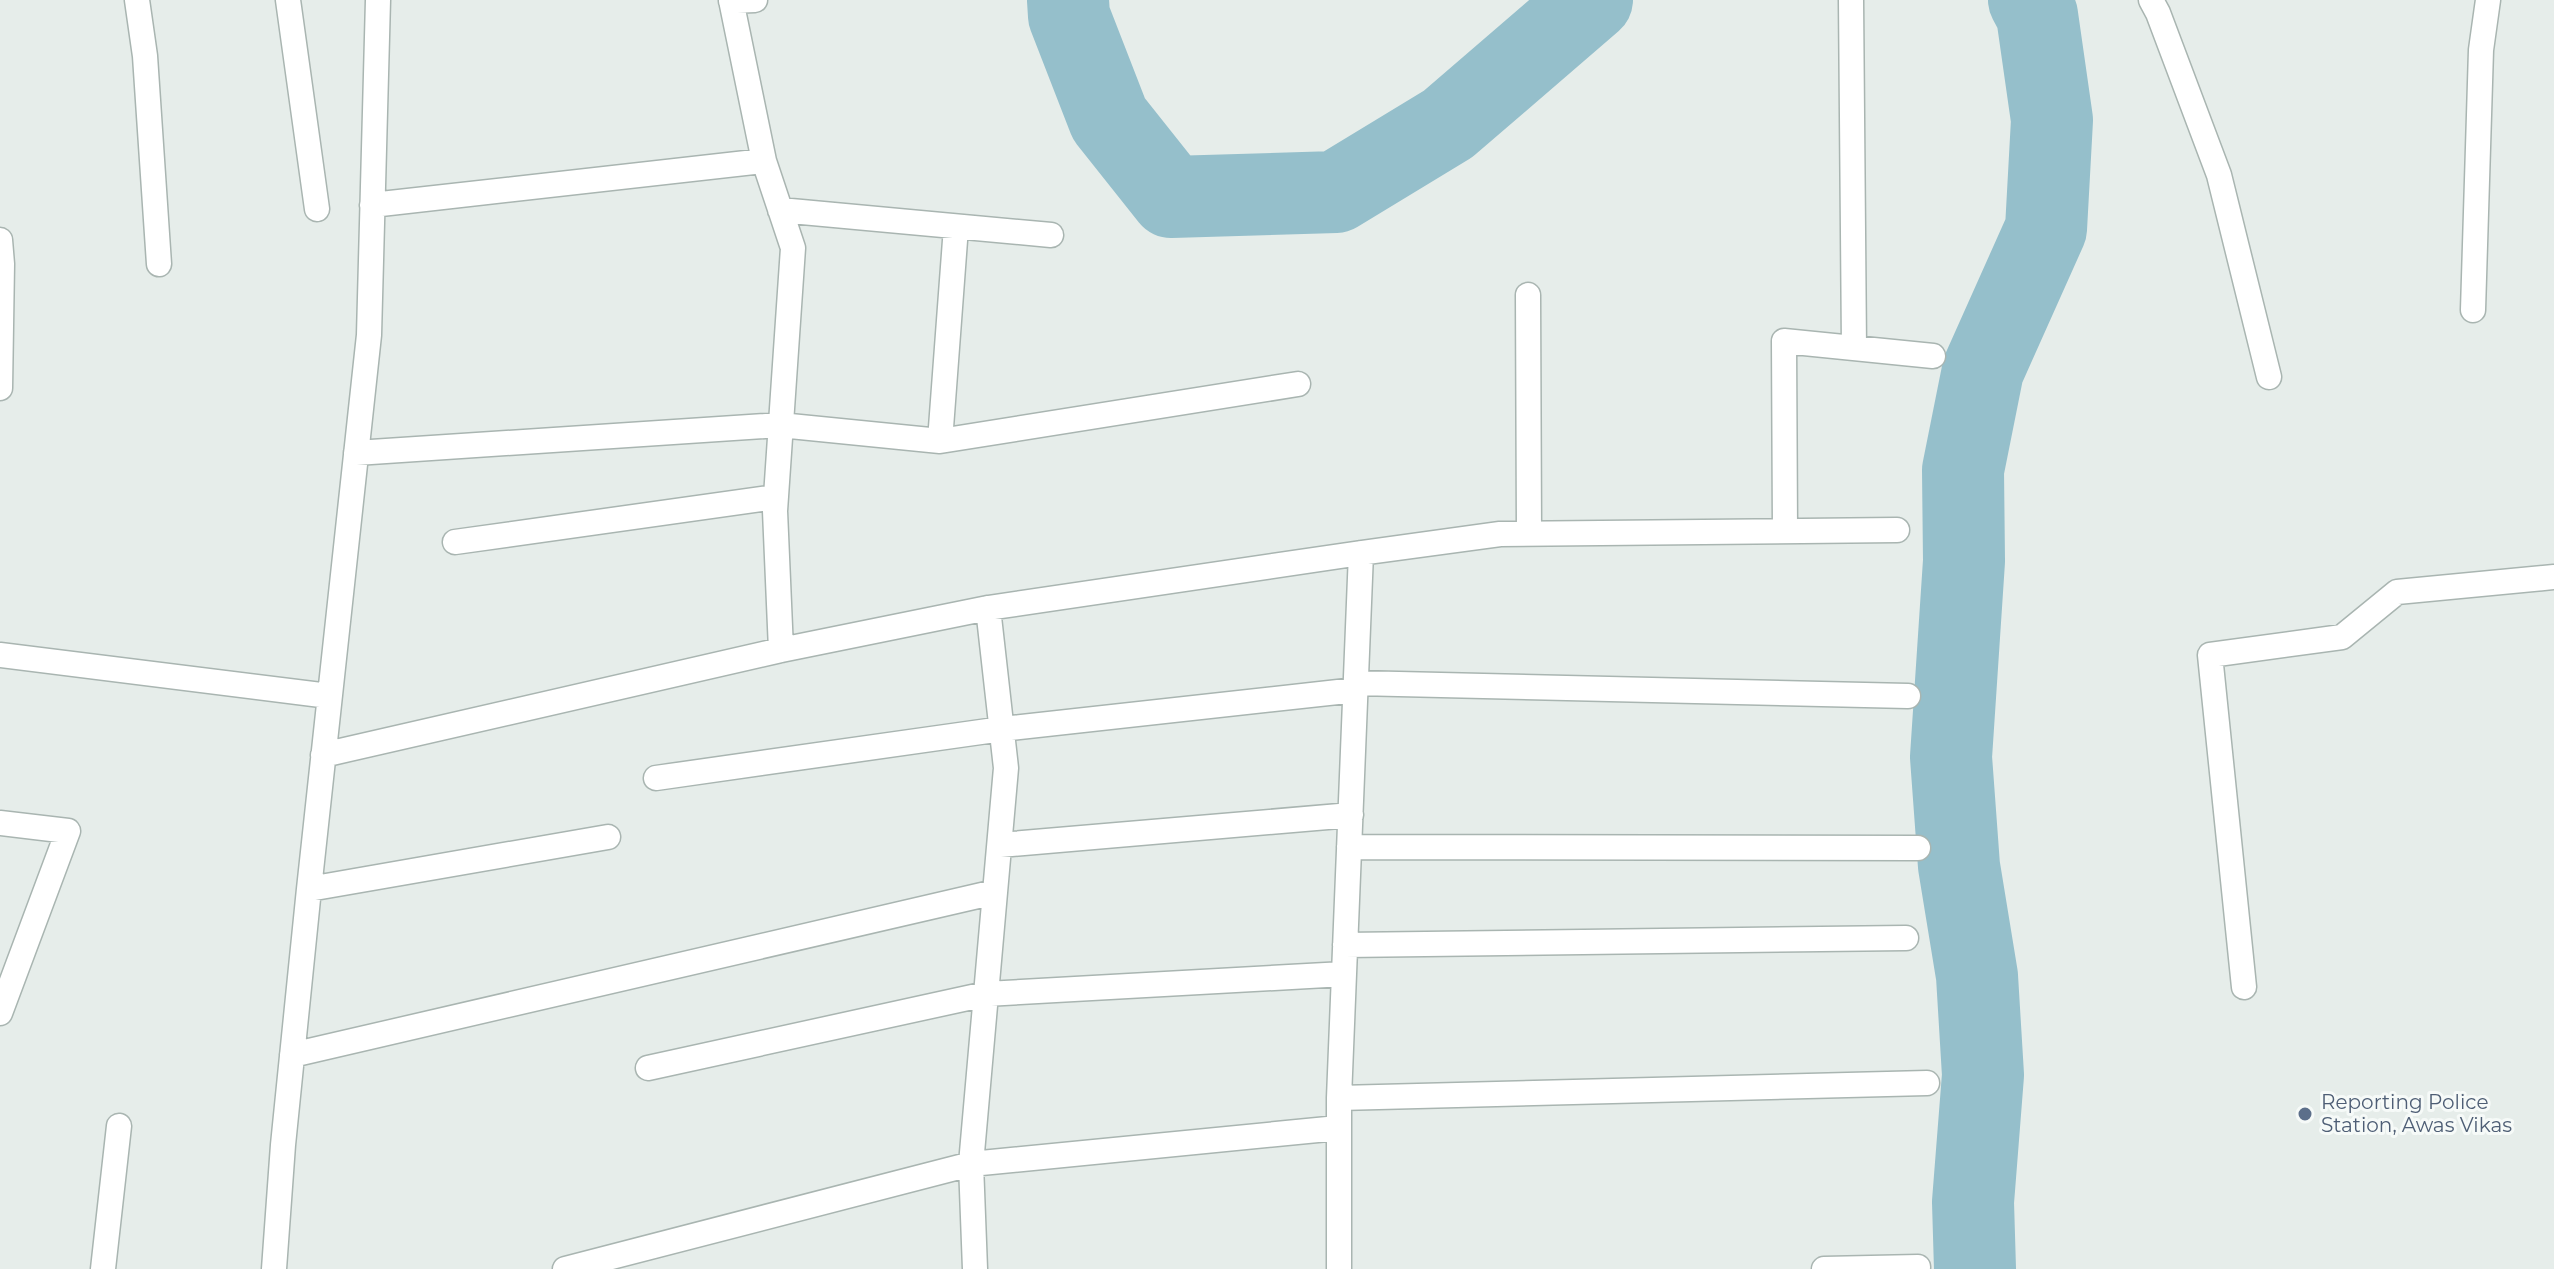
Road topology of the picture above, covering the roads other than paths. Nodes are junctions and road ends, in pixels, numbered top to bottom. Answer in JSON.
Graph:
{"nodes":[{"id":1,"x":137,"y":0,"type":"edge"},
{"id":2,"x":288,"y":0,"type":"edge"},
{"id":3,"x":378,"y":0,"type":"edge"},
{"id":4,"x":731,"y":0,"type":"edge"},
{"id":5,"x":755,"y":0,"type":"edge"},
{"id":6,"x":1851,"y":0,"type":"edge"},
{"id":7,"x":2151,"y":0,"type":"edge"},
{"id":8,"x":2488,"y":0,"type":"edge"},
{"id":9,"x":764,"y":161,"type":"junction"},
{"id":10,"x":372,"y":205,"type":"junction"},
{"id":11,"x":317,"y":209,"type":"dead end"},
{"id":12,"x":780,"y":210,"type":"junction"},
{"id":13,"x":956,"y":227,"type":"junction"},
{"id":14,"x":1051,"y":235,"type":"dead end"},
{"id":15,"x":0,"y":240,"type":"edge"},
{"id":16,"x":159,"y":264,"type":"dead end"},
{"id":17,"x":1528,"y":295,"type":"dead end"},
{"id":18,"x":2473,"y":310,"type":"dead end"},
{"id":19,"x":0,"y":335,"type":"edge"},
{"id":20,"x":1854,"y":348,"type":"junction"},
{"id":21,"x":1933,"y":356,"type":"dead end"},
{"id":22,"x":2269,"y":377,"type":"dead end"},
{"id":23,"x":1298,"y":384,"type":"dead end"},
{"id":24,"x":0,"y":388,"type":"edge"},
{"id":25,"x":780,"y":425,"type":"junction"},
{"id":26,"x":940,"y":441,"type":"junction"},
{"id":27,"x":356,"y":453,"type":"junction"},
{"id":28,"x":776,"y":497,"type":"junction"},
{"id":29,"x":1897,"y":530,"type":"dead end"},
{"id":30,"x":1785,"y":531,"type":"junction"},
{"id":31,"x":1529,"y":533,"type":"junction"},
{"id":32,"x":455,"y":542,"type":"dead end"},
{"id":33,"x":1361,"y":553,"type":"junction"},
{"id":34,"x":2554,"y":577,"type":"edge"},
{"id":35,"x":988,"y":608,"type":"junction"},
{"id":36,"x":781,"y":650,"type":"junction"},
{"id":37,"x":0,"y":655,"type":"edge"},
{"id":38,"x":1356,"y":687,"type":"junction"},
{"id":39,"x":329,"y":696,"type":"junction"},
{"id":40,"x":1908,"y":696,"type":"dead end"},
{"id":41,"x":1002,"y":729,"type":"junction"},
{"id":42,"x":323,"y":755,"type":"junction"},
{"id":43,"x":656,"y":778,"type":"dead end"},
{"id":44,"x":1351,"y":815,"type":"junction"},
{"id":45,"x":0,"y":823,"type":"edge"},
{"id":46,"x":608,"y":837,"type":"dead end"},
{"id":47,"x":1000,"y":845,"type":"junction"},
{"id":48,"x":1349,"y":847,"type":"junction"},
{"id":49,"x":1918,"y":848,"type":"dead end"},
{"id":50,"x":309,"y":889,"type":"junction"},
{"id":51,"x":995,"y":892,"type":"junction"},
{"id":52,"x":1906,"y":938,"type":"dead end"},
{"id":53,"x":1345,"y":945,"type":"junction"},
{"id":54,"x":1344,"y":974,"type":"junction"},
{"id":55,"x":2244,"y":987,"type":"dead end"},
{"id":56,"x":986,"y":994,"type":"junction"},
{"id":57,"x":0,"y":1013,"type":"edge"},
{"id":58,"x":292,"y":1055,"type":"junction"},
{"id":59,"x":648,"y":1068,"type":"dead end"},
{"id":60,"x":1927,"y":1083,"type":"dead end"},
{"id":61,"x":1339,"y":1098,"type":"junction"},
{"id":62,"x":119,"y":1126,"type":"dead end"},
{"id":63,"x":1338,"y":1128,"type":"junction"},
{"id":64,"x":971,"y":1164,"type":"junction"},
{"id":65,"x":1918,"y":1267,"type":"dead end"},
{"id":66,"x":103,"y":1269,"type":"edge"},
{"id":67,"x":274,"y":1269,"type":"edge"},
{"id":68,"x":565,"y":1269,"type":"edge"},
{"id":69,"x":975,"y":1269,"type":"edge"},
{"id":70,"x":1339,"y":1269,"type":"edge"},
{"id":71,"x":1824,"y":1269,"type":"edge"}],
"edges":[{"from":1,"to":16,"type":"street"},
{"from":2,"to":11,"type":"street"},
{"from":3,"to":10,"type":"street"},
{"from":4,"to":5,"type":"street"},
{"from":4,"to":9,"type":"street"},
{"from":6,"to":20,"type":"street"},
{"from":7,"to":22,"type":"street"},
{"from":8,"to":18,"type":"street"},
{"from":9,"to":10,"type":"street"},
{"from":9,"to":12,"type":"street"},
{"from":10,"to":27,"type":"street"},
{"from":12,"to":13,"type":"street"},
{"from":12,"to":25,"type":"street"},
{"from":13,"to":14,"type":"street"},
{"from":13,"to":26,"type":"street"},
{"from":15,"to":19,"type":"street"},
{"from":17,"to":31,"type":"street"},
{"from":19,"to":24,"type":"street"},
{"from":20,"to":21,"type":"street"},
{"from":20,"to":30,"type":"street"},
{"from":23,"to":26,"type":"street"},
{"from":25,"to":26,"type":"street"},
{"from":25,"to":27,"type":"street"},
{"from":25,"to":28,"type":"street"},
{"from":27,"to":39,"type":"street"},
{"from":28,"to":32,"type":"street"},
{"from":28,"to":36,"type":"street"},
{"from":29,"to":30,"type":"street"},
{"from":30,"to":31,"type":"street"},
{"from":31,"to":33,"type":"street"},
{"from":33,"to":35,"type":"street"},
{"from":33,"to":38,"type":"street"},
{"from":34,"to":55,"type":"street"},
{"from":35,"to":36,"type":"street"},
{"from":35,"to":41,"type":"street"},
{"from":36,"to":42,"type":"street"},
{"from":37,"to":39,"type":"street"},
{"from":38,"to":40,"type":"street"},
{"from":38,"to":41,"type":"street"},
{"from":38,"to":44,"type":"street"},
{"from":39,"to":42,"type":"street"},
{"from":41,"to":43,"type":"street"},
{"from":41,"to":47,"type":"street"},
{"from":42,"to":50,"type":"street"},
{"from":44,"to":47,"type":"street"},
{"from":44,"to":48,"type":"street"},
{"from":45,"to":57,"type":"street"},
{"from":46,"to":50,"type":"street"},
{"from":47,"to":51,"type":"street"},
{"from":48,"to":49,"type":"street"},
{"from":48,"to":53,"type":"street"},
{"from":50,"to":58,"type":"street"},
{"from":51,"to":56,"type":"street"},
{"from":51,"to":58,"type":"street"},
{"from":52,"to":53,"type":"street"},
{"from":53,"to":54,"type":"street"},
{"from":54,"to":56,"type":"street"},
{"from":54,"to":61,"type":"street"},
{"from":56,"to":59,"type":"street"},
{"from":56,"to":64,"type":"street"},
{"from":58,"to":67,"type":"street"},
{"from":60,"to":61,"type":"street"},
{"from":61,"to":63,"type":"street"},
{"from":62,"to":66,"type":"street"},
{"from":63,"to":64,"type":"street"},
{"from":63,"to":70,"type":"street"},
{"from":64,"to":68,"type":"street"},
{"from":64,"to":69,"type":"street"},
{"from":65,"to":71,"type":"street"}]}
